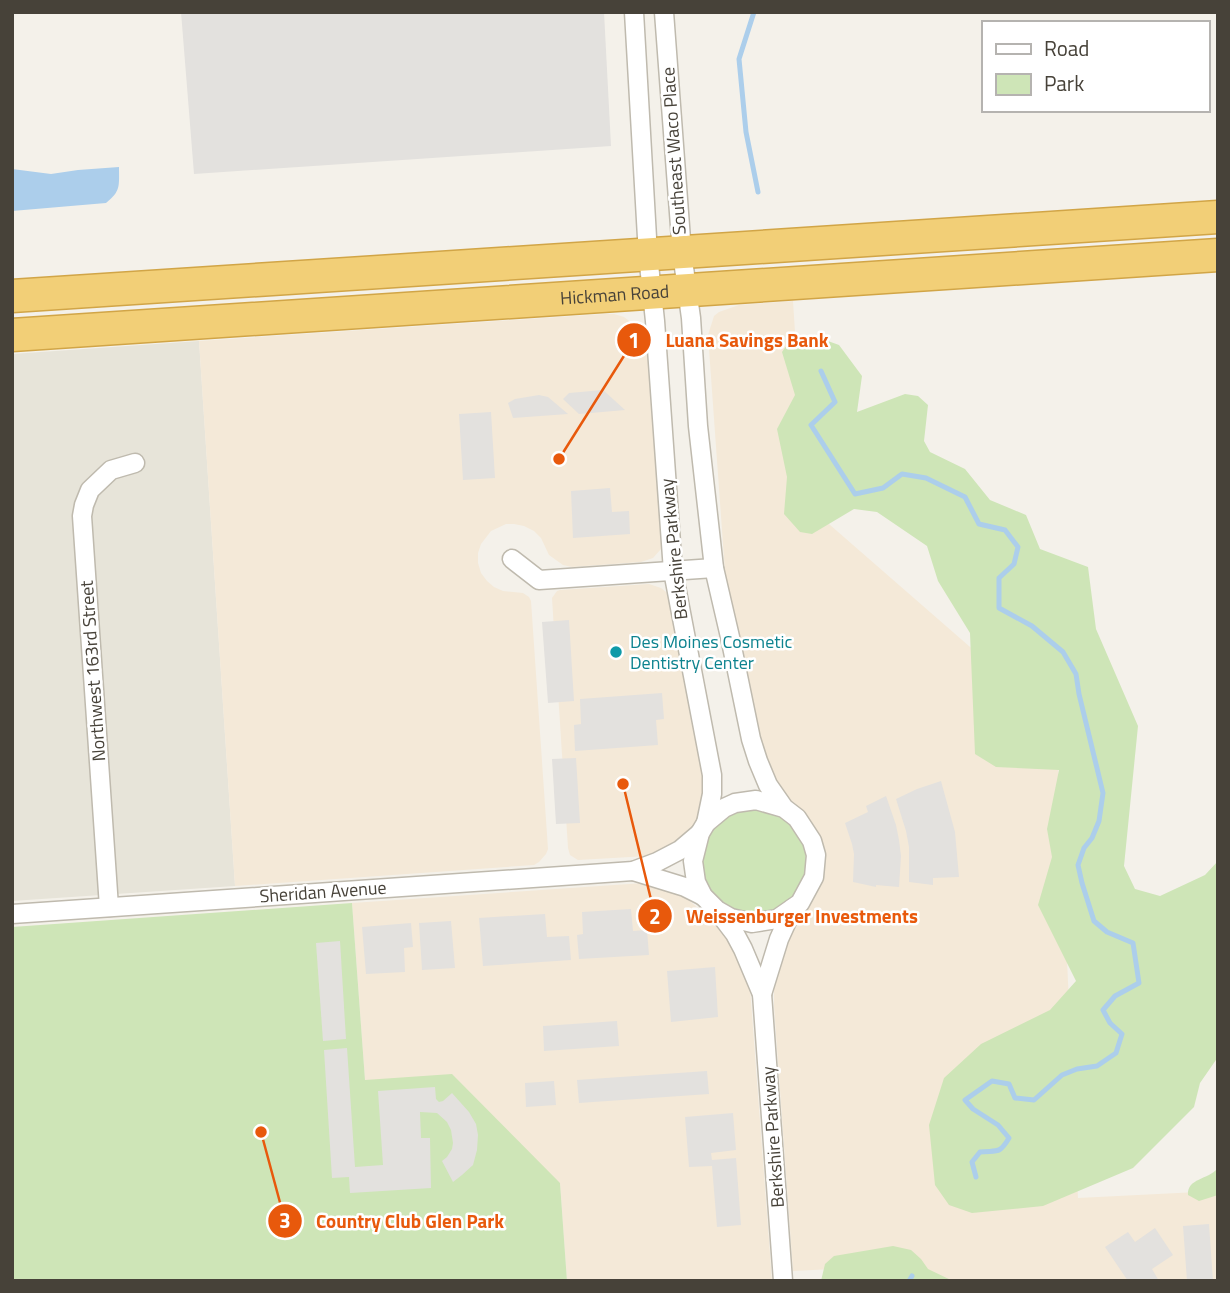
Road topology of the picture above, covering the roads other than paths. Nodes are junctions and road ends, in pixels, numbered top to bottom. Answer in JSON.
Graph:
{"nodes":[{"id":1,"x":634,"y":12,"type":"edge"},
{"id":2,"x":664,"y":12,"type":"edge"},
{"id":3,"x":1218,"y":217,"type":"edge"},
{"id":4,"x":1218,"y":242,"type":"edge"},
{"id":5,"x":682,"y":253,"type":"junction"},
{"id":6,"x":1218,"y":255,"type":"edge"},
{"id":7,"x":970,"y":271,"type":"junction"},
{"id":8,"x":649,"y":274,"type":"junction"},
{"id":9,"x":687,"y":290,"type":"junction"},
{"id":10,"x":12,"y":296,"type":"edge"},
{"id":11,"x":12,"y":335,"type":"edge"},
{"id":12,"x":135,"y":463,"type":"dead end"},
{"id":13,"x":512,"y":558,"type":"dead end"},
{"id":14,"x":714,"y":568,"type":"junction"},
{"id":15,"x":673,"y":571,"type":"junction"},
{"id":16,"x":784,"y":808,"type":"junction"},
{"id":17,"x":703,"y":828,"type":"junction"},
{"id":18,"x":633,"y":871,"type":"junction"},
{"id":19,"x":703,"y":896,"type":"junction"},
{"id":20,"x":110,"y":907,"type":"junction"},
{"id":21,"x":794,"y":907,"type":"junction"},
{"id":22,"x":717,"y":911,"type":"junction"},
{"id":23,"x":12,"y":914,"type":"edge"},
{"id":24,"x":762,"y":994,"type":"junction"},
{"id":25,"x":783,"y":1281,"type":"edge"}],
"edges":[{"from":1,"to":8,"type":"street","name":"Southeast Waco Place"},
{"from":2,"to":5,"type":"street","name":"Southeast Waco Place"},
{"from":3,"to":5,"type":"highway","name":"Hickman Road"},
{"from":4,"to":7,"type":"highway"},
{"from":5,"to":8,"type":"highway","name":"Hickman Road"},
{"from":5,"to":9,"type":"street","name":"Southeast Waco Place"},
{"from":6,"to":7,"type":"highway","name":"Hickman Road"},
{"from":7,"to":9,"type":"highway","name":"Hickman Road"},
{"from":8,"to":9,"type":"highway","name":"Hickman Road"},
{"from":8,"to":10,"type":"highway","name":"Hickman Road"},
{"from":8,"to":11,"type":"highway","name":"Hickman Road"},
{"from":8,"to":15,"type":"street","name":"Berkshire Parkway"},
{"from":9,"to":14,"type":"street"},
{"from":12,"to":20,"type":"street","name":"Northwest 163rd Street"},
{"from":13,"to":15,"type":"street"},
{"from":14,"to":15,"type":"street"},
{"from":14,"to":16,"type":"street"},
{"from":15,"to":17,"type":"street","name":"Berkshire Parkway"},
{"from":16,"to":17,"type":"street"},
{"from":16,"to":21,"type":"street"},
{"from":17,"to":18,"type":"street","name":"Sheridan Avenue"},
{"from":17,"to":19,"type":"street"},
{"from":18,"to":19,"type":"street","name":"Sheridan Avenue"},
{"from":18,"to":20,"type":"street","name":"Sheridan Avenue"},
{"from":19,"to":22,"type":"street"},
{"from":20,"to":23,"type":"street","name":"Sheridan Avenue"},
{"from":21,"to":22,"type":"street"},
{"from":21,"to":24,"type":"street","name":"Berkshire Parkway"},
{"from":22,"to":24,"type":"street","name":"Berkshire Parkway"},
{"from":24,"to":25,"type":"street","name":"Berkshire Parkway"}]}
